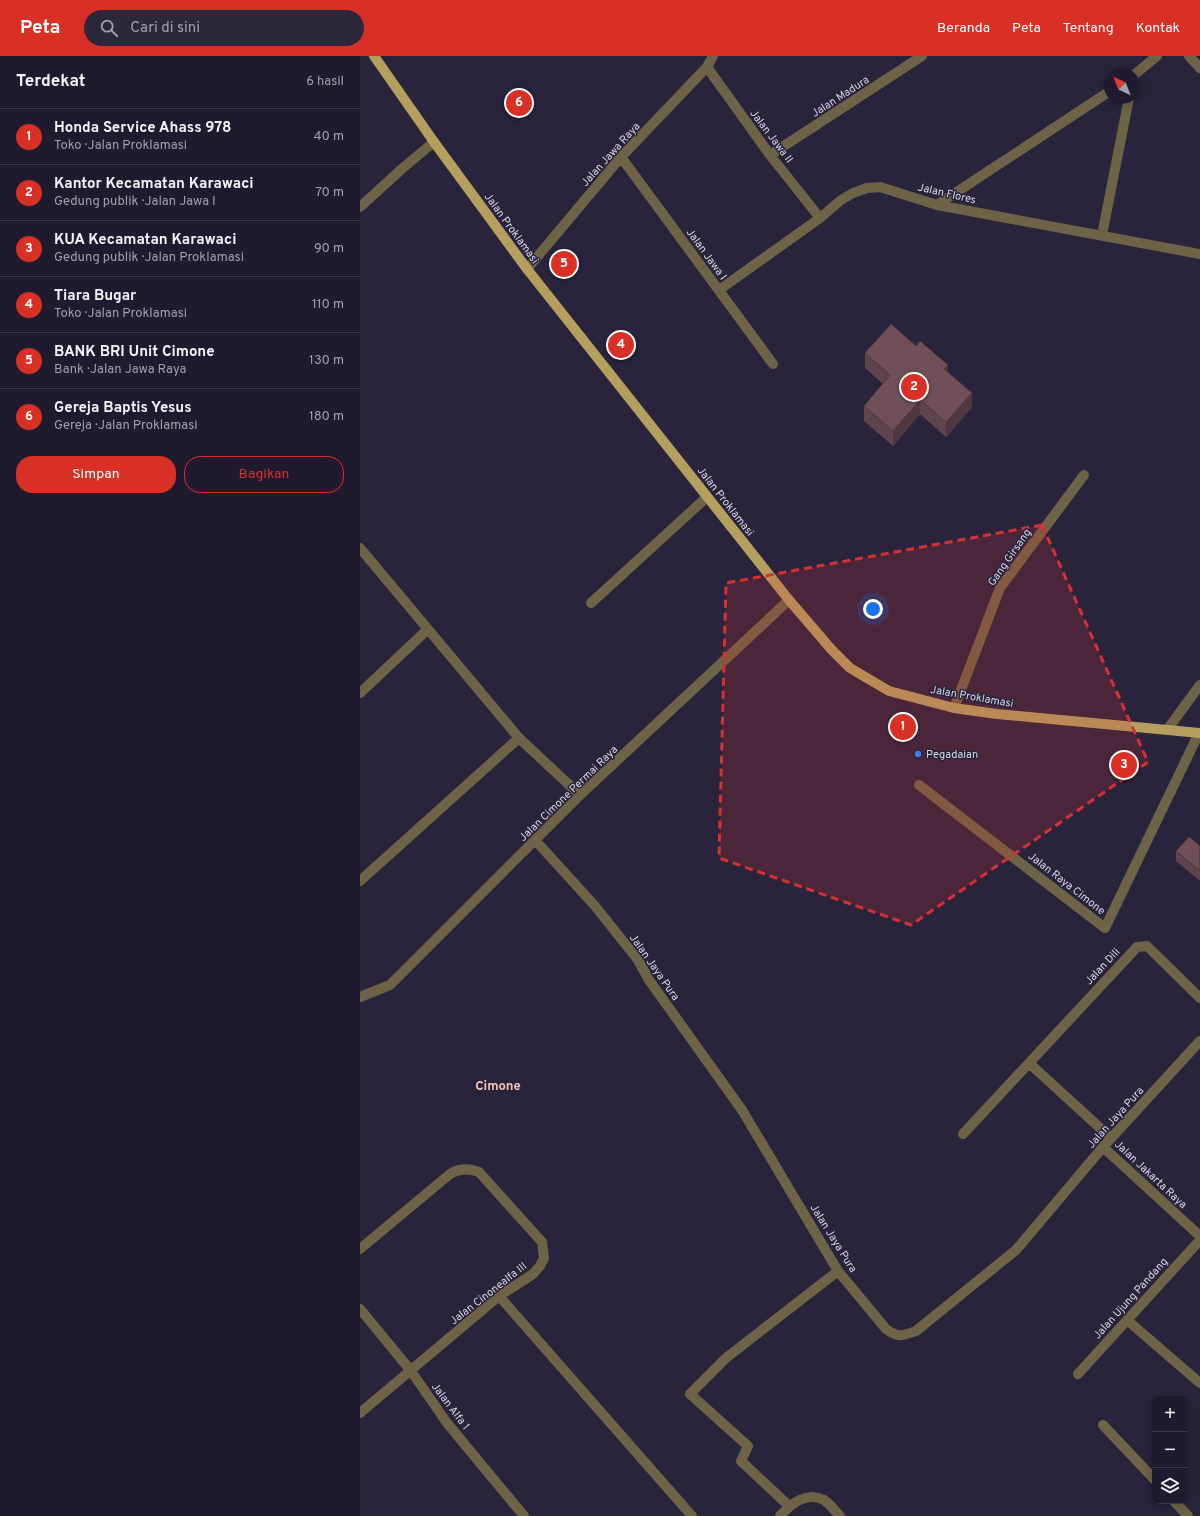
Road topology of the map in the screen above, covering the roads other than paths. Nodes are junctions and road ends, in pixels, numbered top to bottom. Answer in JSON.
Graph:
{"nodes":[{"id":1,"x":374,"y":56,"type":"edge"},
{"id":2,"x":713,"y":56,"type":"edge"},
{"id":3,"x":922,"y":56,"type":"edge"},
{"id":4,"x":1157,"y":56,"type":"edge"},
{"id":5,"x":707,"y":67,"type":"junction"},
{"id":6,"x":1140,"y":70,"type":"edge"},
{"id":7,"x":1104,"y":95,"type":"edge"},
{"id":8,"x":1128,"y":104,"type":"edge"},
{"id":9,"x":434,"y":142,"type":"junction"},
{"id":10,"x":770,"y":155,"type":"junction"},
{"id":11,"x":621,"y":157,"type":"junction"},
{"id":12,"x":937,"y":205,"type":"junction"},
{"id":13,"x":360,"y":207,"type":"edge"},
{"id":14,"x":820,"y":218,"type":"junction"},
{"id":15,"x":1102,"y":235,"type":"junction"},
{"id":16,"x":1200,"y":254,"type":"edge"},
{"id":17,"x":527,"y":270,"type":"junction"},
{"id":18,"x":719,"y":290,"type":"junction"},
{"id":19,"x":773,"y":364,"type":"dead end"},
{"id":20,"x":1084,"y":475,"type":"dead end"},
{"id":21,"x":707,"y":496,"type":"junction"},
{"id":22,"x":360,"y":548,"type":"edge"},
{"id":23,"x":789,"y":600,"type":"junction"},
{"id":24,"x":591,"y":603,"type":"dead end"},
{"id":25,"x":427,"y":630,"type":"junction"},
{"id":26,"x":1200,"y":685,"type":"edge"},
{"id":27,"x":360,"y":693,"type":"edge"},
{"id":28,"x":954,"y":708,"type":"junction"},
{"id":29,"x":1167,"y":730,"type":"junction"},
{"id":30,"x":1200,"y":733,"type":"edge"},
{"id":31,"x":519,"y":738,"type":"junction"},
{"id":32,"x":919,"y":785,"type":"dead end"},
{"id":33,"x":580,"y":795,"type":"junction"},
{"id":34,"x":535,"y":840,"type":"junction"},
{"id":35,"x":360,"y":881,"type":"edge"},
{"id":36,"x":360,"y":997,"type":"edge"},
{"id":37,"x":1200,"y":998,"type":"edge"},
{"id":38,"x":1200,"y":1041,"type":"edge"},
{"id":39,"x":1029,"y":1064,"type":"junction"},
{"id":40,"x":963,"y":1134,"type":"dead end"},
{"id":41,"x":1111,"y":1138,"type":"junction"},
{"id":42,"x":1103,"y":1146,"type":"junction"},
{"id":43,"x":1200,"y":1236,"type":"edge"},
{"id":44,"x":1200,"y":1240,"type":"edge"},
{"id":45,"x":360,"y":1249,"type":"edge"},
{"id":46,"x":838,"y":1271,"type":"junction"},
{"id":47,"x":499,"y":1296,"type":"junction"},
{"id":48,"x":360,"y":1309,"type":"edge"},
{"id":49,"x":1127,"y":1320,"type":"junction"},
{"id":50,"x":411,"y":1371,"type":"junction"},
{"id":51,"x":1078,"y":1374,"type":"dead end"},
{"id":52,"x":1200,"y":1383,"type":"edge"},
{"id":53,"x":360,"y":1413,"type":"edge"},
{"id":54,"x":1103,"y":1425,"type":"dead end"},
{"id":55,"x":1152,"y":1477,"type":"edge"},
{"id":56,"x":1177,"y":1504,"type":"edge"},
{"id":57,"x":789,"y":1506,"type":"junction"},
{"id":58,"x":524,"y":1516,"type":"edge"},
{"id":59,"x":692,"y":1516,"type":"edge"},
{"id":60,"x":780,"y":1516,"type":"edge"},
{"id":61,"x":840,"y":1516,"type":"edge"},
{"id":62,"x":1187,"y":1516,"type":"edge"}],
"edges":[{"from":1,"to":9,"type":"main road","name":"Jalan Proklamasi"},
{"from":2,"to":5,"type":"street","name":"Jalan Jawa Raya"},
{"from":3,"to":10,"type":"street","name":"Jalan Madura"},
{"from":4,"to":6,"type":"street"},
{"from":5,"to":10,"type":"street","name":"Jalan Jawa II"},
{"from":5,"to":11,"type":"street","name":"Jalan Jawa Raya"},
{"from":7,"to":12,"type":"street"},
{"from":8,"to":15,"type":"street"},
{"from":9,"to":13,"type":"street"},
{"from":9,"to":17,"type":"main road","name":"Jalan Proklamasi"},
{"from":10,"to":14,"type":"street","name":"Jalan Jawa II"},
{"from":11,"to":17,"type":"street","name":"Jalan Jawa Raya"},
{"from":11,"to":18,"type":"street","name":"Jalan Jawa I"},
{"from":12,"to":14,"type":"street","name":"Jalan Flores"},
{"from":12,"to":15,"type":"street","name":"Jalan Flores"},
{"from":14,"to":18,"type":"street","name":"Jalan Flores"},
{"from":15,"to":16,"type":"street","name":"Jalan Flores"},
{"from":17,"to":21,"type":"main road","name":"Jalan Proklamasi"},
{"from":18,"to":19,"type":"street","name":"Jalan Jawa I"},
{"from":20,"to":28,"type":"street","name":"Gang Girsang"},
{"from":21,"to":23,"type":"main road","name":"Jalan Proklamasi"},
{"from":21,"to":24,"type":"street"},
{"from":22,"to":25,"type":"street"},
{"from":23,"to":28,"type":"main road","name":"Jalan Proklamasi"},
{"from":23,"to":33,"type":"street","name":"Jalan Cimone Permai Raya"},
{"from":25,"to":27,"type":"street"},
{"from":25,"to":31,"type":"street"},
{"from":26,"to":29,"type":"street"},
{"from":28,"to":29,"type":"main road","name":"Jalan Proklamasi"},
{"from":29,"to":30,"type":"main road","name":"Jalan Proklamasi"},
{"from":30,"to":32,"type":"street","name":"Jalan Raya Cimone"},
{"from":31,"to":33,"type":"street"},
{"from":31,"to":35,"type":"street"},
{"from":33,"to":34,"type":"street","name":"Jalan Cimone Permai Raya"},
{"from":34,"to":36,"type":"street","name":"Jalan Cimone Permai Raya"},
{"from":34,"to":46,"type":"street","name":"Jalan Jaya Pura"},
{"from":37,"to":39,"type":"street","name":"Jalan Dili"},
{"from":38,"to":41,"type":"street","name":"Jalan Jaya Pura"},
{"from":39,"to":40,"type":"street","name":"Jalan Dili"},
{"from":39,"to":41,"type":"street"},
{"from":41,"to":42,"type":"street","name":"Jalan Jaya Pura"},
{"from":42,"to":43,"type":"street","name":"Jalan Jakarta Raya"},
{"from":42,"to":46,"type":"street","name":"Jalan Jaya Pura"},
{"from":44,"to":49,"type":"street","name":"Jalan Ujung Pandang"},
{"from":45,"to":47,"type":"street","name":"Jalan Cinonealfa III"},
{"from":46,"to":57,"type":"street"},
{"from":47,"to":50,"type":"street","name":"Jalan Cinonealfa III"},
{"from":47,"to":59,"type":"street"},
{"from":48,"to":50,"type":"street","name":"Jalan Alfa 1"},
{"from":49,"to":51,"type":"street","name":"Jalan Ujung Pandang"},
{"from":49,"to":52,"type":"street"},
{"from":50,"to":53,"type":"street","name":"Jalan Cinonealfa III"},
{"from":50,"to":58,"type":"street","name":"Jalan Alfa 1"},
{"from":54,"to":55,"type":"street"},
{"from":56,"to":62,"type":"street"},
{"from":57,"to":60,"type":"street"},
{"from":57,"to":61,"type":"street"}]}
